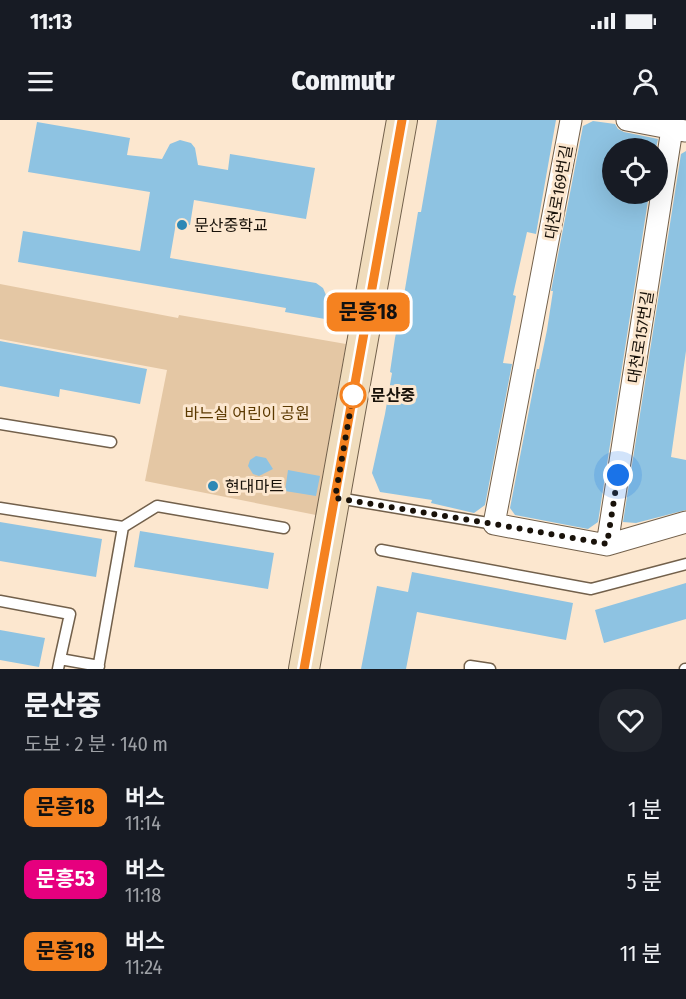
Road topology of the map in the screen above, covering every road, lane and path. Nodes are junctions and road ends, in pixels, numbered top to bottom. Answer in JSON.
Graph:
{"nodes":[{"id":1,"x":402,"y":120,"type":"edge"},
{"id":2,"x":571,"y":120,"type":"edge"},
{"id":3,"x":627,"y":120,"type":"edge"},
{"id":4,"x":679,"y":130,"type":"edge"},
{"id":5,"x":0,"y":424,"type":"edge"},
{"id":6,"x":111,"y":442,"type":"dead end"},
{"id":7,"x":335,"y":498,"type":"junction"},
{"id":8,"x":0,"y":508,"type":"edge"},
{"id":9,"x":686,"y":522,"type":"edge"},
{"id":10,"x":494,"y":524,"type":"junction"},
{"id":11,"x":123,"y":527,"type":"junction"},
{"id":12,"x":284,"y":528,"type":"dead end"},
{"id":13,"x":607,"y":544,"type":"junction"},
{"id":14,"x":381,"y":550,"type":"dead end"},
{"id":15,"x":686,"y":564,"type":"edge"},
{"id":16,"x":0,"y":601,"type":"edge"},
{"id":17,"x":59,"y":664,"type":"edge"},
{"id":18,"x":99,"y":668,"type":"edge"},
{"id":19,"x":304,"y":669,"type":"edge"},
{"id":20,"x":470,"y":669,"type":"edge"},
{"id":21,"x":490,"y":669,"type":"edge"}],
"edges":[{"from":1,"to":7,"type":"street"},
{"from":2,"to":10,"type":"street","name":"대천로169번길"},
{"from":3,"to":4,"type":"street","name":"대천로157번길"},
{"from":4,"to":13,"type":"street","name":"대천로157번길"},
{"from":5,"to":6,"type":"lane"},
{"from":7,"to":10,"type":"lane"},
{"from":7,"to":19,"type":"street"},
{"from":8,"to":11,"type":"lane"},
{"from":9,"to":13,"type":"street"},
{"from":10,"to":13,"type":"street"},
{"from":11,"to":12,"type":"lane"},
{"from":11,"to":18,"type":"lane"},
{"from":14,"to":15,"type":"lane"},
{"from":16,"to":17,"type":"lane"},
{"from":17,"to":18,"type":"lane"},
{"from":20,"to":21,"type":"lane"}]}
